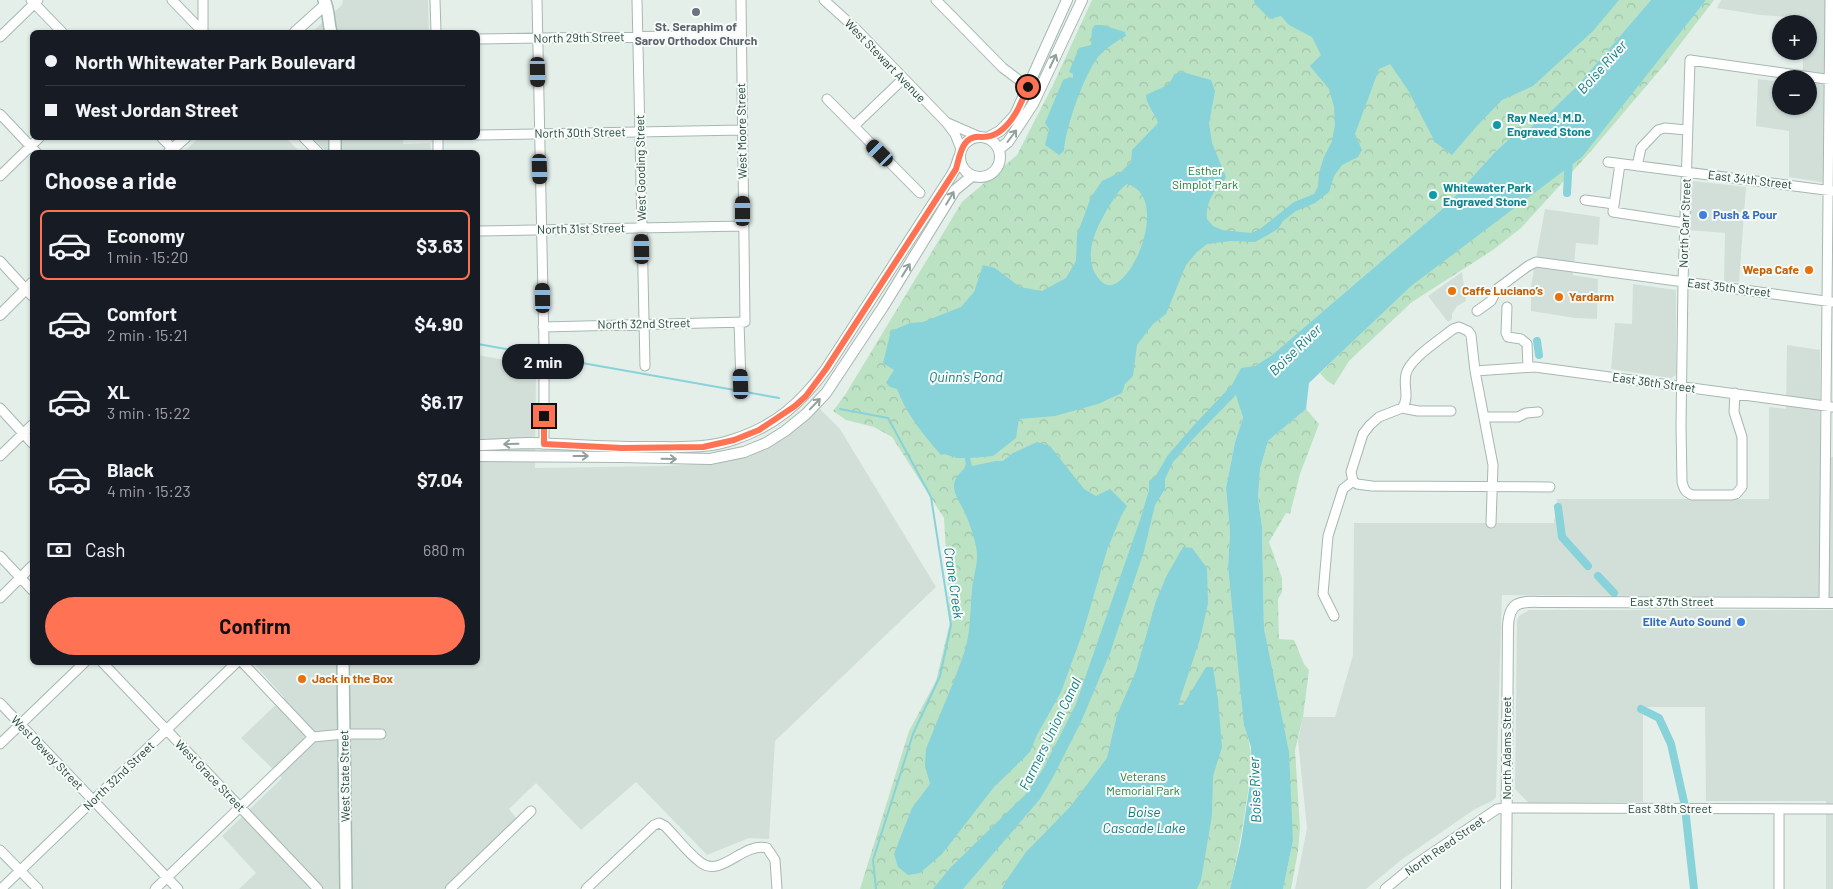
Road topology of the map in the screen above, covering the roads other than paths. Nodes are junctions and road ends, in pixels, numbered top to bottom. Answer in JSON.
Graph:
{"nodes":[{"id":1,"x":172,"y":0,"type":"edge"},
{"id":2,"x":203,"y":0,"type":"edge"},
{"id":3,"x":435,"y":0,"type":"edge"},
{"id":4,"x":537,"y":0,"type":"edge"},
{"id":5,"x":638,"y":0,"type":"edge"},
{"id":6,"x":741,"y":0,"type":"edge"},
{"id":7,"x":824,"y":0,"type":"edge"},
{"id":8,"x":936,"y":0,"type":"edge"},
{"id":9,"x":1067,"y":0,"type":"edge"},
{"id":10,"x":1082,"y":0,"type":"edge"},
{"id":11,"x":1830,"y":0,"type":"edge"},
{"id":12,"x":35,"y":1,"type":"edge"},
{"id":13,"x":327,"y":1,"type":"edge"},
{"id":14,"x":327,"y":27,"type":"edge"},
{"id":15,"x":60,"y":30,"type":"edge"},
{"id":16,"x":201,"y":30,"type":"edge"},
{"id":17,"x":203,"y":30,"type":"edge"},
{"id":18,"x":297,"y":30,"type":"edge"},
{"id":19,"x":436,"y":30,"type":"edge"},
{"id":20,"x":741,"y":35,"type":"junction"},
{"id":21,"x":638,"y":36,"type":"junction"},
{"id":22,"x":0,"y":37,"type":"edge"},
{"id":23,"x":538,"y":38,"type":"junction"},
{"id":24,"x":480,"y":39,"type":"edge"},
{"id":25,"x":903,"y":79,"type":"junction"},
{"id":26,"x":1831,"y":79,"type":"edge"},
{"id":27,"x":1028,"y":87,"type":"junction"},
{"id":28,"x":827,"y":99,"type":"dead end"},
{"id":29,"x":0,"y":114,"type":"edge"},
{"id":30,"x":946,"y":122,"type":"junction"},
{"id":31,"x":854,"y":126,"type":"junction"},
{"id":32,"x":742,"y":130,"type":"junction"},
{"id":33,"x":1686,"y":130,"type":"junction"},
{"id":34,"x":640,"y":132,"type":"junction"},
{"id":35,"x":540,"y":134,"type":"junction"},
{"id":36,"x":480,"y":135,"type":"edge"},
{"id":37,"x":984,"y":137,"type":"junction"},
{"id":38,"x":183,"y":140,"type":"edge"},
{"id":39,"x":306,"y":140,"type":"edge"},
{"id":40,"x":33,"y":149,"type":"edge"},
{"id":41,"x":998,"y":149,"type":"junction"},
{"id":42,"x":172,"y":150,"type":"edge"},
{"id":43,"x":316,"y":150,"type":"edge"},
{"id":44,"x":30,"y":151,"type":"edge"},
{"id":45,"x":960,"y":153,"type":"junction"},
{"id":46,"x":1608,"y":162,"type":"dead end"},
{"id":47,"x":1620,"y":164,"type":"junction"},
{"id":48,"x":1637,"y":166,"type":"junction"},
{"id":49,"x":1686,"y":173,"type":"junction"},
{"id":50,"x":0,"y":176,"type":"edge"},
{"id":51,"x":972,"y":176,"type":"junction"},
{"id":52,"x":1830,"y":190,"type":"edge"},
{"id":53,"x":920,"y":193,"type":"dead end"},
{"id":54,"x":1586,"y":200,"type":"dead end"},
{"id":55,"x":1614,"y":208,"type":"junction"},
{"id":56,"x":1685,"y":223,"type":"junction"},
{"id":57,"x":744,"y":226,"type":"junction"},
{"id":58,"x":642,"y":228,"type":"junction"},
{"id":59,"x":541,"y":230,"type":"junction"},
{"id":60,"x":480,"y":231,"type":"edge"},
{"id":61,"x":0,"y":262,"type":"edge"},
{"id":62,"x":1683,"y":282,"type":"junction"},
{"id":63,"x":30,"y":289,"type":"edge"},
{"id":64,"x":1830,"y":301,"type":"edge"},
{"id":65,"x":1507,"y":306,"type":"dead end"},
{"id":66,"x":1477,"y":311,"type":"dead end"},
{"id":67,"x":0,"y":315,"type":"edge"},
{"id":68,"x":742,"y":322,"type":"junction"},
{"id":69,"x":644,"y":324,"type":"junction"},
{"id":70,"x":543,"y":327,"type":"junction"},
{"id":71,"x":645,"y":366,"type":"dead end"},
{"id":72,"x":1528,"y":367,"type":"junction"},
{"id":73,"x":1475,"y":371,"type":"junction"},
{"id":74,"x":741,"y":384,"type":"dead end"},
{"id":75,"x":1682,"y":386,"type":"junction"},
{"id":76,"x":1735,"y":394,"type":"junction"},
{"id":77,"x":1829,"y":406,"type":"edge"},
{"id":78,"x":0,"y":408,"type":"edge"},
{"id":79,"x":1402,"y":408,"type":"junction"},
{"id":80,"x":1451,"y":412,"type":"dead end"},
{"id":81,"x":1538,"y":412,"type":"dead end"},
{"id":82,"x":1484,"y":417,"type":"junction"},
{"id":83,"x":30,"y":427,"type":"edge"},
{"id":84,"x":24,"y":434,"type":"junction"},
{"id":85,"x":30,"y":440,"type":"edge"},
{"id":86,"x":544,"y":444,"type":"junction"},
{"id":87,"x":480,"y":445,"type":"edge"},
{"id":88,"x":0,"y":456,"type":"edge"},
{"id":89,"x":480,"y":456,"type":"edge"},
{"id":90,"x":1353,"y":481,"type":"junction"},
{"id":91,"x":1492,"y":486,"type":"junction"},
{"id":92,"x":1550,"y":487,"type":"dead end"},
{"id":93,"x":1491,"y":523,"type":"dead end"},
{"id":94,"x":0,"y":556,"type":"edge"},
{"id":95,"x":30,"y":568,"type":"edge"},
{"id":96,"x":21,"y":578,"type":"junction"},
{"id":97,"x":30,"y":588,"type":"edge"},
{"id":98,"x":0,"y":598,"type":"edge"},
{"id":99,"x":1828,"y":603,"type":"edge"},
{"id":100,"x":1513,"y":607,"type":"joint"},
{"id":101,"x":1334,"y":616,"type":"dead end"},
{"id":102,"x":82,"y":665,"type":"edge"},
{"id":103,"x":105,"y":665,"type":"edge"},
{"id":104,"x":234,"y":665,"type":"edge"},
{"id":105,"x":245,"y":665,"type":"edge"},
{"id":106,"x":343,"y":665,"type":"edge"},
{"id":107,"x":0,"y":703,"type":"edge"},
{"id":108,"x":20,"y":724,"type":"junction"},
{"id":109,"x":166,"y":730,"type":"junction"},
{"id":110,"x":344,"y":734,"type":"junction"},
{"id":111,"x":381,"y":734,"type":"dead end"},
{"id":112,"x":313,"y":737,"type":"junction"},
{"id":113,"x":0,"y":744,"type":"edge"},
{"id":114,"x":93,"y":800,"type":"junction"},
{"id":115,"x":240,"y":807,"type":"junction"},
{"id":116,"x":1507,"y":808,"type":"junction"},
{"id":117,"x":1780,"y":809,"type":"junction"},
{"id":118,"x":1833,"y":809,"type":"edge"},
{"id":119,"x":531,"y":811,"type":"dead end"},
{"id":120,"x":0,"y":850,"type":"edge"},
{"id":121,"x":20,"y":871,"type":"junction"},
{"id":122,"x":167,"y":878,"type":"junction"},
{"id":123,"x":1,"y":889,"type":"edge"},
{"id":124,"x":38,"y":889,"type":"edge"},
{"id":125,"x":155,"y":889,"type":"edge"},
{"id":126,"x":178,"y":889,"type":"edge"},
{"id":127,"x":318,"y":889,"type":"edge"},
{"id":128,"x":346,"y":889,"type":"edge"},
{"id":129,"x":450,"y":889,"type":"edge"},
{"id":130,"x":586,"y":889,"type":"edge"},
{"id":131,"x":777,"y":889,"type":"edge"},
{"id":132,"x":1385,"y":889,"type":"edge"},
{"id":133,"x":1506,"y":889,"type":"edge"},
{"id":134,"x":1779,"y":889,"type":"edge"}],
"edges":[{"from":1,"to":16,"type":"street"},
{"from":2,"to":17,"type":"street"},
{"from":3,"to":19,"type":"street"},
{"from":4,"to":23,"type":"street"},
{"from":5,"to":21,"type":"street","name":"West Gooding Street"},
{"from":6,"to":20,"type":"street","name":"West Moore Street"},
{"from":7,"to":25,"type":"street","name":"West Stewart Avenue"},
{"from":8,"to":27,"type":"street"},
{"from":9,"to":27,"type":"street"},
{"from":41,"to":10,"type":"street","one_way":true},
{"from":11,"to":26,"type":"street"},
{"from":12,"to":15,"type":"street"},
{"from":12,"to":22,"type":"street"},
{"from":13,"to":14,"type":"main road"},
{"from":13,"to":18,"type":"street"},
{"from":20,"to":21,"type":"street","name":"North 29th Street"},
{"from":20,"to":32,"type":"street","name":"West Moore Street"},
{"from":21,"to":23,"type":"street","name":"North 29th Street"},
{"from":21,"to":34,"type":"street","name":"West Gooding Street"},
{"from":23,"to":24,"type":"street","name":"North 29th Street"},
{"from":23,"to":35,"type":"street"},
{"from":25,"to":30,"type":"street","name":"West Stewart Avenue"},
{"from":25,"to":31,"type":"street"},
{"from":26,"to":33,"type":"street","name":"North Carr Street"},
{"from":26,"to":52,"type":"street"},
{"from":27,"to":37,"type":"street"},
{"from":28,"to":31,"type":"street"},
{"from":29,"to":40,"type":"street"},
{"from":30,"to":37,"type":"street","name":"West Stewart Avenue"},
{"from":30,"to":45,"type":"street","name":"West Stewart Avenue"},
{"from":31,"to":53,"type":"street"},
{"from":32,"to":34,"type":"street","name":"North 30th Street"},
{"from":32,"to":57,"type":"street","name":"West Moore Street"},
{"from":33,"to":48,"type":"street"},
{"from":33,"to":49,"type":"street","name":"North Carr Street"},
{"from":34,"to":35,"type":"street","name":"North 30th Street"},
{"from":34,"to":58,"type":"street","name":"West Gooding Street"},
{"from":35,"to":36,"type":"street","name":"North 30th Street"},
{"from":35,"to":59,"type":"street"},
{"from":37,"to":41,"type":"street"},
{"from":37,"to":45,"type":"street"},
{"from":38,"to":42,"type":"street"},
{"from":39,"to":43,"type":"street"},
{"from":41,"to":51,"type":"street"},
{"from":44,"to":50,"type":"street"},
{"from":45,"to":51,"type":"street"},
{"from":45,"to":86,"type":"street"},
{"from":46,"to":47,"type":"street","name":"East 34th Street"},
{"from":47,"to":48,"type":"street","name":"East 34th Street"},
{"from":47,"to":55,"type":"street"},
{"from":48,"to":49,"type":"street","name":"East 34th Street"},
{"from":49,"to":52,"type":"street","name":"East 34th Street"},
{"from":49,"to":56,"type":"street","name":"North Carr Street"},
{"from":89,"to":51,"type":"street","one_way":true},
{"from":52,"to":64,"type":"street"},
{"from":54,"to":55,"type":"street"},
{"from":55,"to":56,"type":"street"},
{"from":56,"to":62,"type":"street","name":"North Carr Street"},
{"from":57,"to":58,"type":"street","name":"North 31st Street"},
{"from":57,"to":68,"type":"street","name":"West Moore Street"},
{"from":58,"to":59,"type":"street","name":"North 31st Street"},
{"from":58,"to":69,"type":"street","name":"West Gooding Street"},
{"from":59,"to":60,"type":"street","name":"North 31st Street"},
{"from":59,"to":70,"type":"street"},
{"from":61,"to":63,"type":"street"},
{"from":62,"to":64,"type":"street","name":"East 35th Street"},
{"from":62,"to":66,"type":"street","name":"East 35th Street"},
{"from":62,"to":75,"type":"street","name":"North Carr Street"},
{"from":63,"to":67,"type":"street"},
{"from":64,"to":77,"type":"street"},
{"from":65,"to":72,"type":"street"},
{"from":68,"to":69,"type":"street","name":"North 32nd Street"},
{"from":68,"to":74,"type":"street","name":"West Moore Street"},
{"from":69,"to":70,"type":"street","name":"North 32nd Street"},
{"from":69,"to":71,"type":"street","name":"West Gooding Street"},
{"from":70,"to":86,"type":"street"},
{"from":72,"to":73,"type":"street","name":"East 36th Street"},
{"from":72,"to":75,"type":"street","name":"East 36th Street"},
{"from":73,"to":79,"type":"street"},
{"from":73,"to":82,"type":"street"},
{"from":75,"to":76,"type":"street","name":"East 36th Street"},
{"from":75,"to":76,"type":"street","name":"North Carr Street"},
{"from":76,"to":77,"type":"street","name":"East 36th Street"},
{"from":77,"to":99,"type":"street"},
{"from":78,"to":84,"type":"street"},
{"from":79,"to":80,"type":"street"},
{"from":79,"to":90,"type":"street"},
{"from":81,"to":82,"type":"street"},
{"from":82,"to":91,"type":"street"},
{"from":83,"to":84,"type":"street"},
{"from":84,"to":85,"type":"street"},
{"from":84,"to":88,"type":"street"},
{"from":86,"to":87,"type":"street","one_way":true},
{"from":90,"to":91,"type":"street"},
{"from":90,"to":101,"type":"street"},
{"from":91,"to":92,"type":"street"},
{"from":91,"to":93,"type":"street"},
{"from":94,"to":96,"type":"street"},
{"from":95,"to":96,"type":"street"},
{"from":96,"to":97,"type":"street"},
{"from":96,"to":98,"type":"street"},
{"from":99,"to":100,"type":"street","name":"East 37th Street"},
{"from":100,"to":116,"type":"street","name":"North Adams Street"},
{"from":102,"to":108,"type":"street"},
{"from":103,"to":109,"type":"street","name":"West Grace Street"},
{"from":104,"to":109,"type":"street","name":"North 32nd Street"},
{"from":105,"to":112,"type":"street"},
{"from":106,"to":110,"type":"main road","name":"West State Street"},
{"from":107,"to":108,"type":"street","name":"West Dewey Street"},
{"from":108,"to":113,"type":"street"},
{"from":108,"to":114,"type":"street","name":"West Dewey Street"},
{"from":109,"to":114,"type":"street","name":"North 32nd Street"},
{"from":109,"to":115,"type":"street","name":"West Grace Street"},
{"from":110,"to":111,"type":"street"},
{"from":110,"to":112,"type":"street"},
{"from":110,"to":128,"type":"main road","name":"West State Street"},
{"from":112,"to":115,"type":"street"},
{"from":114,"to":121,"type":"street","name":"North 32nd Street"},
{"from":114,"to":122,"type":"street","name":"West Dewey Street"},
{"from":115,"to":122,"type":"street"},
{"from":115,"to":127,"type":"street","name":"West Grace Street"},
{"from":116,"to":117,"type":"street","name":"East 38th Street"},
{"from":116,"to":132,"type":"street","name":"North Reed Street"},
{"from":116,"to":133,"type":"street","name":"North Adams Street"},
{"from":117,"to":118,"type":"street","name":"East 38th Street"},
{"from":117,"to":134,"type":"street"},
{"from":119,"to":129,"type":"street"},
{"from":120,"to":121,"type":"street"},
{"from":121,"to":123,"type":"street","name":"North 32nd Street"},
{"from":121,"to":124,"type":"street"},
{"from":122,"to":125,"type":"street"},
{"from":122,"to":126,"type":"street","name":"West Dewey Street"},
{"from":130,"to":131,"type":"street"}]}
